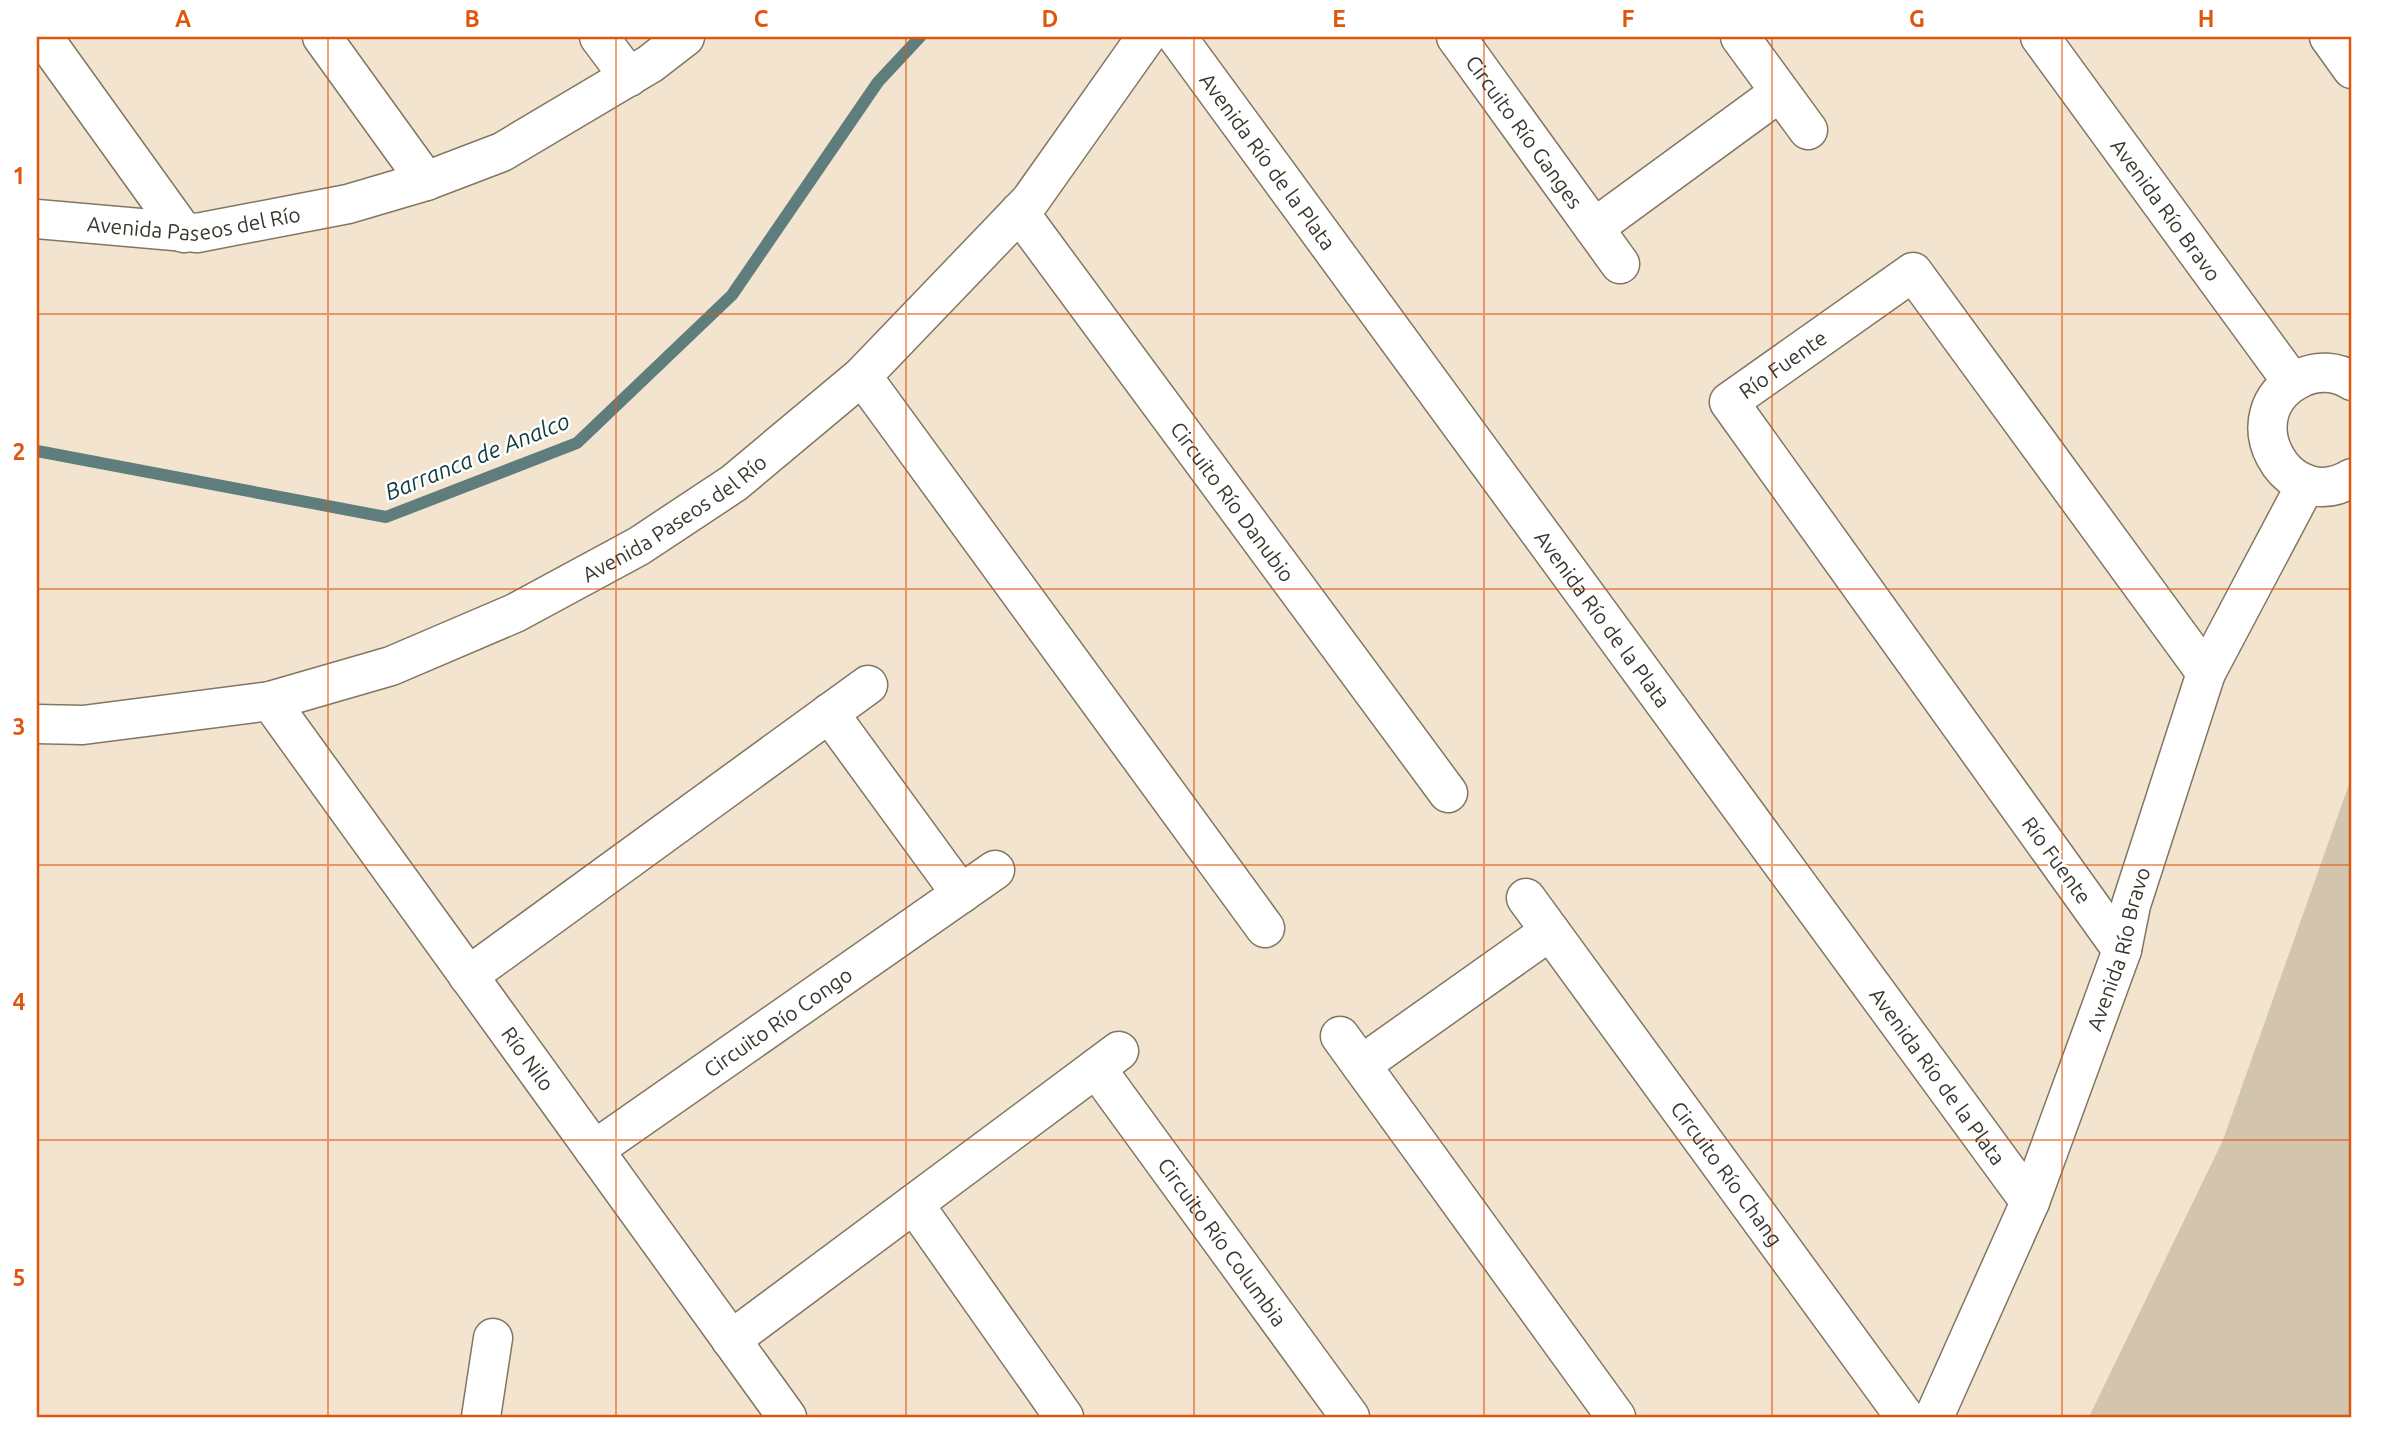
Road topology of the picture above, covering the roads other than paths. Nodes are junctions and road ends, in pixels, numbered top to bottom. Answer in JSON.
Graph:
{"nodes":[{"id":1,"x":43,"y":37,"type":"edge"},
{"id":2,"x":322,"y":37,"type":"edge"},
{"id":3,"x":599,"y":37,"type":"edge"},
{"id":4,"x":685,"y":37,"type":"edge"},
{"id":5,"x":1146,"y":37,"type":"edge"},
{"id":6,"x":1177,"y":37,"type":"edge"},
{"id":7,"x":1456,"y":37,"type":"edge"},
{"id":8,"x":1740,"y":37,"type":"edge"},
{"id":9,"x":2040,"y":37,"type":"edge"},
{"id":10,"x":2329,"y":37,"type":"edge"},
{"id":11,"x":2352,"y":69,"type":"edge"},
{"id":12,"x":629,"y":77,"type":"junction"},
{"id":13,"x":1780,"y":92,"type":"junction"},
{"id":14,"x":1808,"y":130,"type":"dead end"},
{"id":15,"x":426,"y":181,"type":"junction"},
{"id":16,"x":1019,"y":212,"type":"junction"},
{"id":17,"x":37,"y":219,"type":"edge"},
{"id":18,"x":1594,"y":229,"type":"junction"},
{"id":19,"x":184,"y":233,"type":"junction"},
{"id":20,"x":1620,"y":264,"type":"dead end"},
{"id":21,"x":862,"y":376,"type":"junction"},
{"id":22,"x":2352,"y":381,"type":"edge"},
{"id":23,"x":2292,"y":382,"type":"junction"},
{"id":24,"x":2352,"y":478,"type":"edge"},
{"id":25,"x":2306,"y":484,"type":"junction"},
{"id":26,"x":2206,"y":673,"type":"junction"},
{"id":27,"x":868,"y":685,"type":"dead end"},
{"id":28,"x":270,"y":701,"type":"junction"},
{"id":29,"x":829,"y":713,"type":"junction"},
{"id":30,"x":37,"y":724,"type":"edge"},
{"id":31,"x":1448,"y":793,"type":"dead end"},
{"id":32,"x":995,"y":870,"type":"dead end"},
{"id":33,"x":961,"y":894,"type":"junction"},
{"id":34,"x":1526,"y":898,"type":"dead end"},
{"id":35,"x":1265,"y":928,"type":"dead end"},
{"id":36,"x":1550,"y":931,"type":"junction"},
{"id":37,"x":2122,"y":950,"type":"junction"},
{"id":38,"x":468,"y":975,"type":"junction"},
{"id":39,"x":594,"y":1150,"type":"junction"},
{"id":40,"x":2030,"y":1202,"type":"junction"},
{"id":41,"x":914,"y":1204,"type":"junction"},
{"id":42,"x":493,"y":1338,"type":"dead end"},
{"id":43,"x":732,"y":1340,"type":"junction"},
{"id":44,"x":485,"y":1414,"type":"edge"},
{"id":45,"x":787,"y":1417,"type":"edge"},
{"id":46,"x":1064,"y":1417,"type":"edge"},
{"id":47,"x":1350,"y":1417,"type":"edge"},
{"id":48,"x":1616,"y":1417,"type":"edge"},
{"id":49,"x":1905,"y":1417,"type":"edge"},
{"id":50,"x":1934,"y":1417,"type":"edge"}],
"edges":[{"from":1,"to":19,"type":"street"},
{"from":2,"to":15,"type":"street"},
{"from":3,"to":12,"type":"street"},
{"from":4,"to":12,"type":"street","name":"Avenida Paseos del Río"},
{"from":5,"to":16,"type":"street","name":"Avenida Paseos del Río"},
{"from":6,"to":40,"type":"street","name":"Avenida Río de la Plata"},
{"from":7,"to":18,"type":"street","name":"Circuito Río Ganges"},
{"from":8,"to":13,"type":"street"},
{"from":9,"to":23,"type":"street","name":"Avenida Río Bravo"},
{"from":10,"to":11,"type":"street"},
{"from":12,"to":15,"type":"street","name":"Avenida Paseos del Río"},
{"from":13,"to":14,"type":"street"},
{"from":13,"to":18,"type":"street","name":"Circuito Río Ganges"},
{"from":15,"to":19,"type":"street","name":"Avenida Paseos del Río"},
{"from":16,"to":21,"type":"street","name":"Avenida Paseos del Río"},
{"from":16,"to":31,"type":"street","name":"Circuito Río Danubio"},
{"from":17,"to":19,"type":"street","name":"Avenida Paseos del Río"},
{"from":18,"to":20,"type":"street","name":"Circuito Río Ganges"},
{"from":21,"to":28,"type":"street","name":"Avenida Paseos del Río"},
{"from":21,"to":35,"type":"street"},
{"from":22,"to":23,"type":"street"},
{"from":23,"to":25,"type":"street"},
{"from":24,"to":25,"type":"street"},
{"from":25,"to":26,"type":"street","name":"Avenida Río Bravo"},
{"from":26,"to":37,"type":"street","name":"Avenida Río Bravo"},
{"from":26,"to":37,"type":"street","name":"Río Fuente"},
{"from":27,"to":29,"type":"street"},
{"from":28,"to":30,"type":"street","name":"Avenida Paseos del Río"},
{"from":28,"to":38,"type":"street","name":"Río Nilo"},
{"from":29,"to":33,"type":"street"},
{"from":29,"to":38,"type":"street"},
{"from":32,"to":33,"type":"street","name":"Circuito Río Congo"},
{"from":33,"to":39,"type":"street","name":"Circuito Río Congo"},
{"from":34,"to":36,"type":"street","name":"Circuito Río Chang"},
{"from":36,"to":48,"type":"street"},
{"from":36,"to":49,"type":"street","name":"Circuito Río Chang"},
{"from":37,"to":40,"type":"street","name":"Avenida Río Bravo"},
{"from":38,"to":39,"type":"street","name":"Río Nilo"},
{"from":39,"to":43,"type":"street","name":"Río Nilo"},
{"from":40,"to":50,"type":"street","name":"Avenida Río Bravo"},
{"from":41,"to":43,"type":"street","name":"Circuito Río Columbia"},
{"from":41,"to":46,"type":"street"},
{"from":41,"to":47,"type":"street","name":"Circuito Río Columbia"},
{"from":42,"to":44,"type":"street"},
{"from":43,"to":45,"type":"street","name":"Río Nilo"}]}
